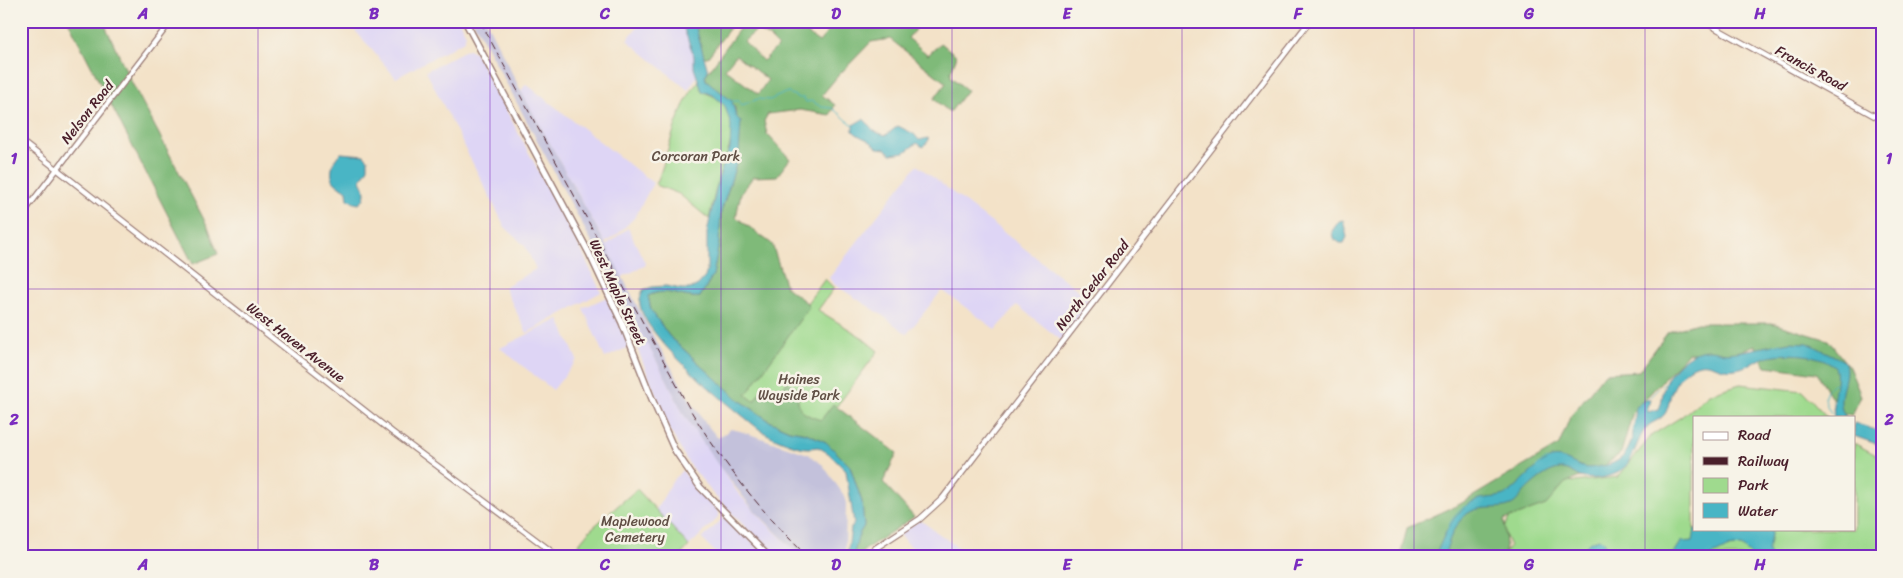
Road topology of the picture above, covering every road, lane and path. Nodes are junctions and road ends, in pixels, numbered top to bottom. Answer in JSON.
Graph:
{"nodes":[{"id":1,"x":171,"y":21,"type":"edge"},
{"id":2,"x":465,"y":21,"type":"edge"},
{"id":3,"x":1310,"y":21,"type":"edge"},
{"id":4,"x":1703,"y":21,"type":"edge"},
{"id":5,"x":1882,"y":120,"type":"edge"},
{"id":6,"x":21,"y":141,"type":"edge"},
{"id":7,"x":58,"y":169,"type":"junction"},
{"id":8,"x":21,"y":216,"type":"edge"},
{"id":9,"x":878,"y":547,"type":"junction"},
{"id":10,"x":559,"y":557,"type":"edge"},
{"id":11,"x":769,"y":557,"type":"edge"},
{"id":12,"x":862,"y":557,"type":"edge"},
{"id":13,"x":870,"y":557,"type":"edge"}],
"edges":[{"from":1,"to":7,"type":"street","name":"Nelson Road"},
{"from":2,"to":11,"type":"main road","name":"West Maple Street"},
{"from":3,"to":9,"type":"street","name":"North Cedar Road"},
{"from":4,"to":5,"type":"street","name":"Francis Road"},
{"from":6,"to":7,"type":"street","name":"West Haven Avenue"},
{"from":7,"to":8,"type":"street","name":"Nelson Road"},
{"from":7,"to":10,"type":"street","name":"West Haven Avenue"},
{"from":9,"to":12,"type":"street","name":"North Cedar Road"},
{"from":9,"to":13,"type":"street","name":"North Cedar Road"}]}
